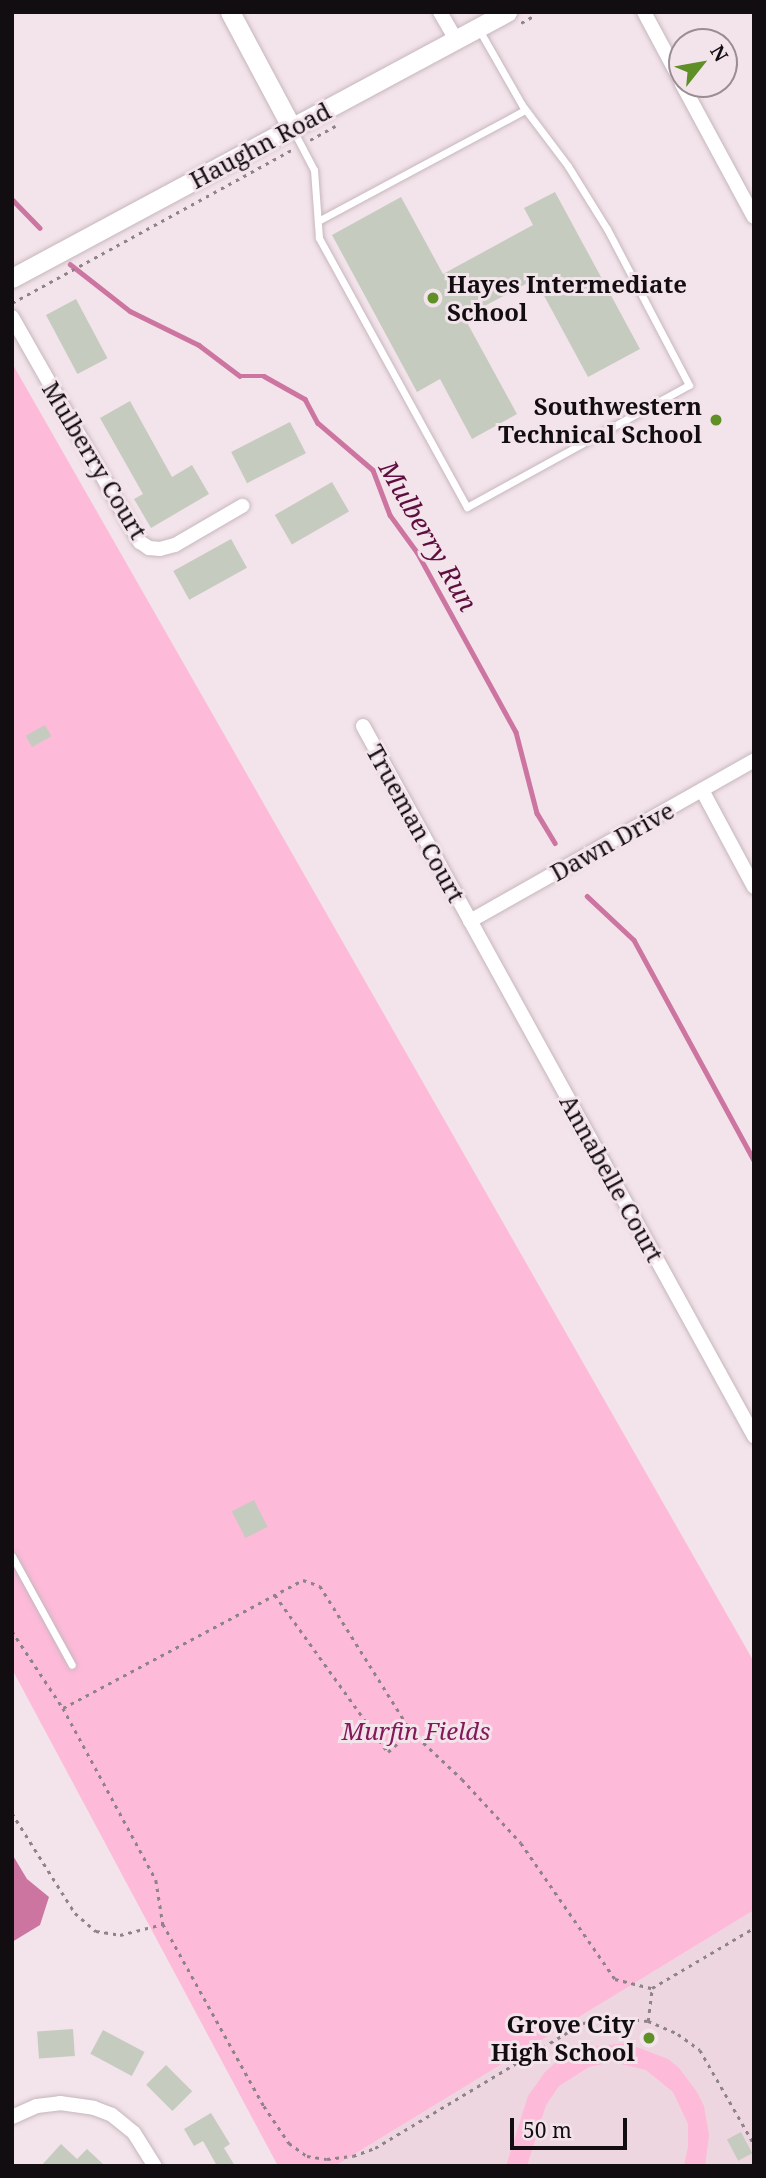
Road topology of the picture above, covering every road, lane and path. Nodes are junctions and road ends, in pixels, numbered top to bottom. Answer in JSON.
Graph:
{"nodes":[{"id":1,"x":230,"y":12,"type":"edge"},
{"id":2,"x":440,"y":12,"type":"edge"},
{"id":3,"x":507,"y":12,"type":"edge"},
{"id":4,"x":644,"y":12,"type":"edge"},
{"id":5,"x":478,"y":28,"type":"junction"},
{"id":6,"x":456,"y":40,"type":"junction"},
{"id":7,"x":668,"y":57,"type":"edge"},
{"id":8,"x":690,"y":98,"type":"edge"},
{"id":9,"x":525,"y":110,"type":"junction"},
{"id":10,"x":292,"y":128,"type":"junction"},
{"id":11,"x":754,"y":217,"type":"edge"},
{"id":12,"x":318,"y":221,"type":"junction"},
{"id":13,"x":83,"y":264,"type":"dead end"},
{"id":14,"x":12,"y":278,"type":"edge"},
{"id":15,"x":12,"y":303,"type":"edge"},
{"id":16,"x":12,"y":317,"type":"edge"},
{"id":17,"x":242,"y":506,"type":"dead end"},
{"id":18,"x":363,"y":726,"type":"dead end"},
{"id":19,"x":754,"y":760,"type":"edge"},
{"id":20,"x":702,"y":790,"type":"junction"},
{"id":21,"x":754,"y":887,"type":"edge"},
{"id":22,"x":470,"y":921,"type":"junction"},
{"id":23,"x":754,"y":1436,"type":"edge"},
{"id":24,"x":12,"y":1556,"type":"edge"},
{"id":25,"x":275,"y":1595,"type":"junction"},
{"id":26,"x":12,"y":1631,"type":"edge"},
{"id":27,"x":72,"y":1665,"type":"dead end"},
{"id":28,"x":63,"y":1707,"type":"junction"},
{"id":29,"x":411,"y":1731,"type":"junction"},
{"id":30,"x":12,"y":1813,"type":"edge"},
{"id":31,"x":163,"y":1924,"type":"junction"},
{"id":32,"x":754,"y":1928,"type":"edge"},
{"id":33,"x":652,"y":1988,"type":"junction"},
{"id":34,"x":648,"y":2021,"type":"junction"},
{"id":35,"x":12,"y":2117,"type":"edge"},
{"id":36,"x":754,"y":2144,"type":"edge"},
{"id":37,"x":155,"y":2166,"type":"edge"}],
"edges":[{"from":1,"to":10,"type":"street"},
{"from":2,"to":6,"type":"street"},
{"from":3,"to":5,"type":"street","name":"Haughn Road"},
{"from":4,"to":7,"type":"street"},
{"from":5,"to":6,"type":"street","name":"Haughn Road"},
{"from":5,"to":9,"type":"lane"},
{"from":6,"to":10,"type":"street","name":"Haughn Road"},
{"from":8,"to":11,"type":"street"},
{"from":9,"to":12,"type":"lane"},
{"from":9,"to":12,"type":"lane"},
{"from":10,"to":12,"type":"lane"},
{"from":10,"to":14,"type":"street","name":"Haughn Road"},
{"from":13,"to":15,"type":"path"},
{"from":16,"to":17,"type":"street","name":"Mulberry Court"},
{"from":18,"to":22,"type":"street","name":"Trueman Court"},
{"from":19,"to":20,"type":"street","name":"Dawn Drive"},
{"from":20,"to":21,"type":"street"},
{"from":20,"to":22,"type":"street","name":"Dawn Drive"},
{"from":22,"to":23,"type":"street","name":"Annabelle Court"},
{"from":24,"to":27,"type":"lane"},
{"from":25,"to":28,"type":"path"},
{"from":25,"to":29,"type":"path"},
{"from":25,"to":29,"type":"path"},
{"from":26,"to":28,"type":"path"},
{"from":28,"to":31,"type":"path"},
{"from":29,"to":33,"type":"path"},
{"from":30,"to":31,"type":"path"},
{"from":31,"to":34,"type":"path"},
{"from":32,"to":33,"type":"path"},
{"from":33,"to":34,"type":"path"},
{"from":34,"to":36,"type":"path"},
{"from":35,"to":37,"type":"street"}]}
